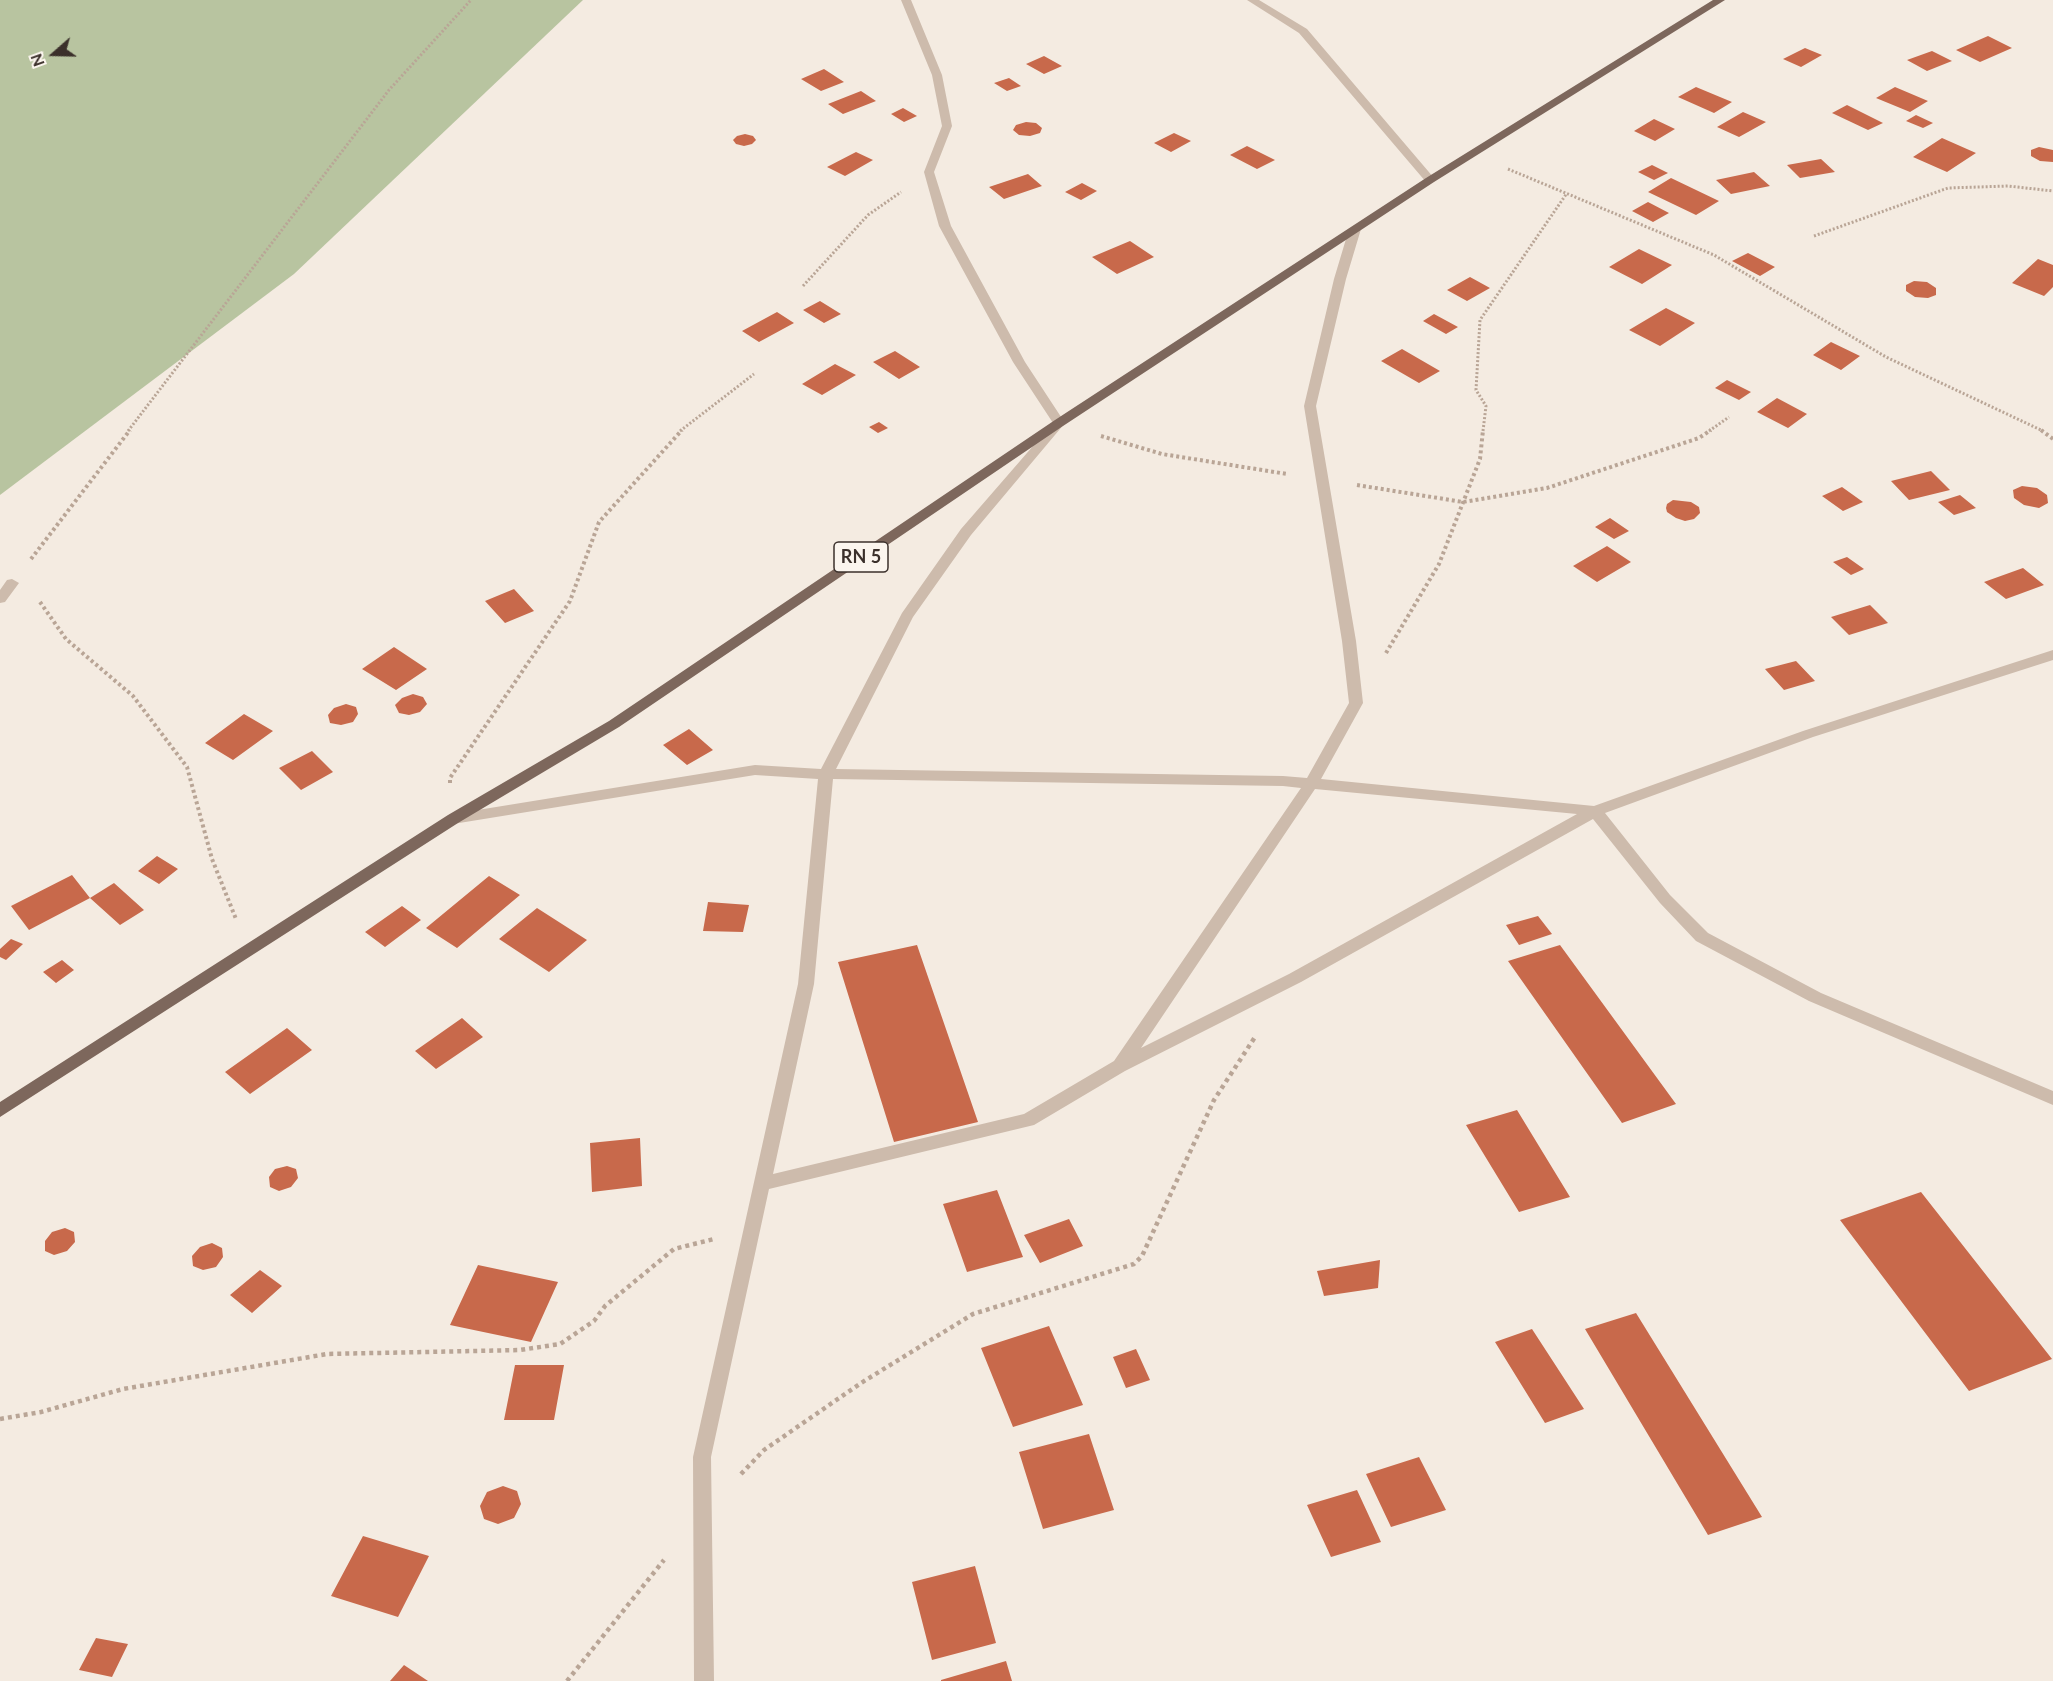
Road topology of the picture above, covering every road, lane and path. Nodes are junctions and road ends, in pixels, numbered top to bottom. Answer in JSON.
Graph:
{"nodes":[{"id":1,"x":471,"y":0,"type":"edge"},
{"id":2,"x":906,"y":0,"type":"edge"},
{"id":3,"x":1252,"y":0,"type":"edge"},
{"id":4,"x":1720,"y":0,"type":"edge"},
{"id":5,"x":1471,"y":154,"type":"junction"},
{"id":6,"x":929,"y":172,"type":"junction"},
{"id":7,"x":1430,"y":180,"type":"junction"},
{"id":8,"x":2053,"y":190,"type":"edge"},
{"id":9,"x":1568,"y":193,"type":"junction"},
{"id":10,"x":1355,"y":229,"type":"junction"},
{"id":11,"x":1814,"y":236,"type":"dead end"},
{"id":12,"x":803,"y":286,"type":"dead end"},
{"id":13,"x":754,"y":374,"type":"dead end"},
{"id":14,"x":1729,"y":417,"type":"dead end"},
{"id":15,"x":1059,"y":423,"type":"junction"},
{"id":16,"x":2053,"y":439,"type":"edge"},
{"id":17,"x":1322,"y":480,"type":"junction"},
{"id":18,"x":1463,"y":502,"type":"junction"},
{"id":19,"x":12,"y":583,"type":"junction"},
{"id":20,"x":0,"y":599,"type":"edge"},
{"id":21,"x":1386,"y":653,"type":"dead end"},
{"id":22,"x":2053,"y":655,"type":"edge"},
{"id":23,"x":826,"y":774,"type":"junction"},
{"id":24,"x":1311,"y":784,"type":"junction"},
{"id":25,"x":1595,"y":811,"type":"junction"},
{"id":26,"x":453,"y":819,"type":"junction"},
{"id":27,"x":248,"y":950,"type":"junction"},
{"id":28,"x":1257,"y":1034,"type":"dead end"},
{"id":29,"x":1119,"y":1066,"type":"junction"},
{"id":30,"x":2053,"y":1098,"type":"edge"},
{"id":31,"x":0,"y":1110,"type":"edge"},
{"id":32,"x":762,"y":1184,"type":"junction"},
{"id":33,"x":752,"y":1230,"type":"junction"},
{"id":34,"x":0,"y":1419,"type":"edge"},
{"id":35,"x":703,"y":1512,"type":"junction"},
{"id":36,"x":567,"y":1681,"type":"edge"},
{"id":37,"x":704,"y":1681,"type":"edge"}],
"edges":[{"from":1,"to":19,"type":"path"},
{"from":2,"to":6,"type":"street"},
{"from":3,"to":7,"type":"street"},
{"from":4,"to":5,"type":"main road","number":"RN 5"},
{"from":5,"to":7,"type":"main road","number":"RN 5"},
{"from":5,"to":9,"type":"path"},
{"from":6,"to":12,"type":"path"},
{"from":6,"to":15,"type":"street"},
{"from":7,"to":10,"type":"main road","number":"RN 5"},
{"from":8,"to":11,"type":"path"},
{"from":9,"to":16,"type":"path"},
{"from":9,"to":18,"type":"path"},
{"from":10,"to":15,"type":"main road","number":"RN 5"},
{"from":10,"to":17,"type":"street"},
{"from":13,"to":26,"type":"path"},
{"from":14,"to":18,"type":"path"},
{"from":15,"to":17,"type":"path"},
{"from":15,"to":23,"type":"street"},
{"from":15,"to":26,"type":"main road","number":"RN 5"},
{"from":17,"to":18,"type":"path"},
{"from":17,"to":24,"type":"street"},
{"from":18,"to":21,"type":"path"},
{"from":19,"to":20,"type":"street"},
{"from":19,"to":27,"type":"path"},
{"from":22,"to":25,"type":"street"},
{"from":23,"to":24,"type":"street"},
{"from":23,"to":26,"type":"street"},
{"from":23,"to":32,"type":"street"},
{"from":24,"to":25,"type":"street"},
{"from":24,"to":29,"type":"street"},
{"from":25,"to":29,"type":"street"},
{"from":25,"to":30,"type":"street"},
{"from":26,"to":27,"type":"main road","number":"RN 5"},
{"from":27,"to":31,"type":"main road","number":"RN 5"},
{"from":28,"to":35,"type":"path"},
{"from":29,"to":32,"type":"street"},
{"from":32,"to":33,"type":"street"},
{"from":33,"to":34,"type":"path"},
{"from":33,"to":35,"type":"street"},
{"from":35,"to":36,"type":"path"},
{"from":35,"to":37,"type":"street"}]}
